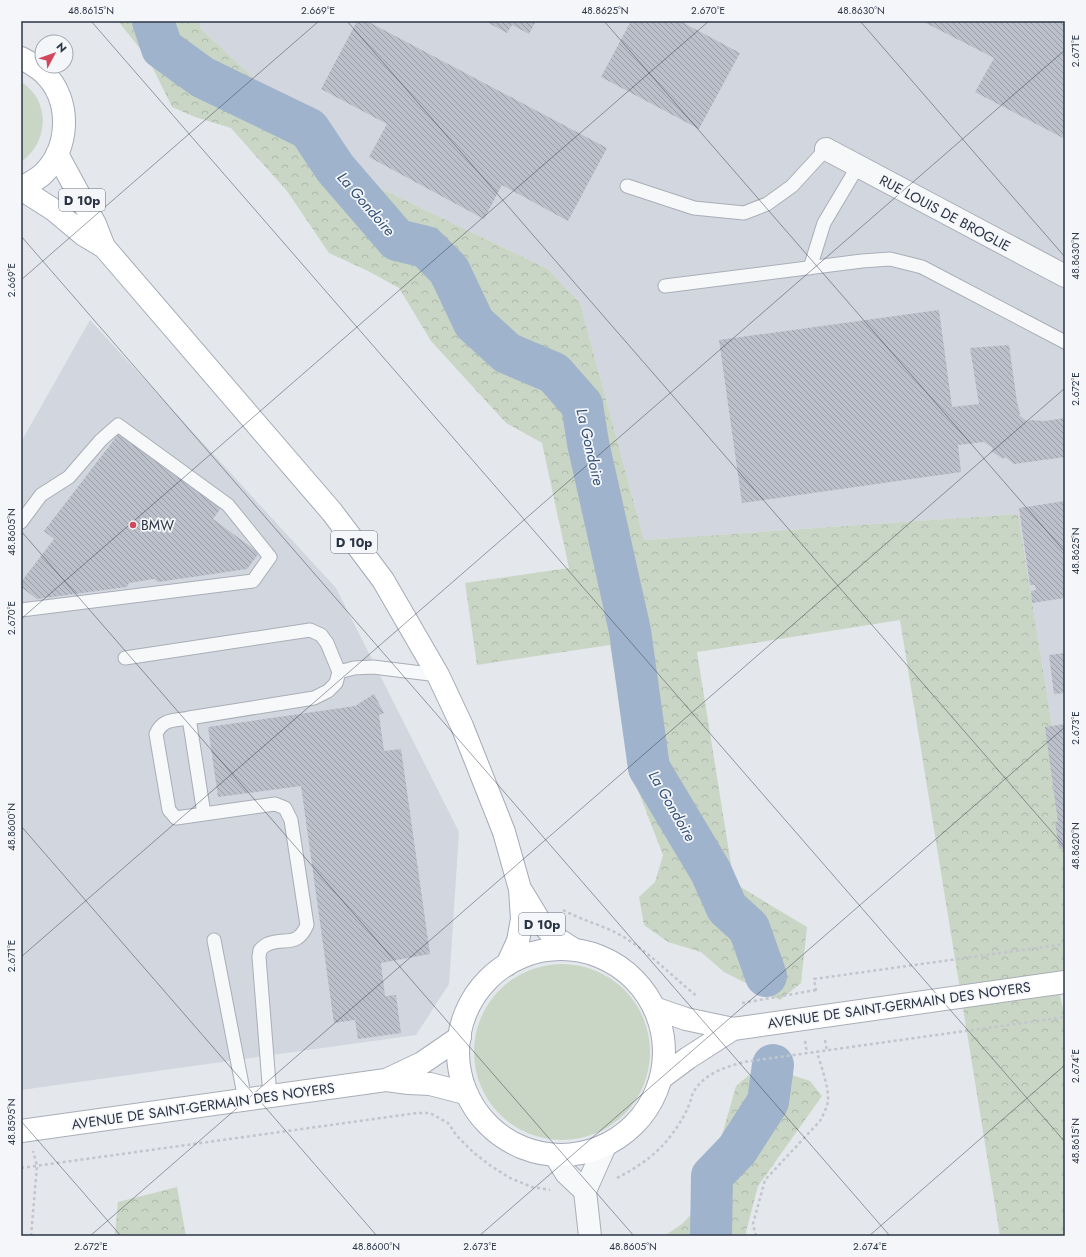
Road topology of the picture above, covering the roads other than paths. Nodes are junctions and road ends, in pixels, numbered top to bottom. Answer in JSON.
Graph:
{"nodes":[{"id":1,"x":21,"y":58,"type":"edge"},
{"id":2,"x":826,"y":149,"type":"joint"},
{"id":3,"x":57,"y":154,"type":"junction"},
{"id":4,"x":858,"y":166,"type":"junction"},
{"id":5,"x":627,"y":186,"type":"dead end"},
{"id":6,"x":21,"y":188,"type":"edge"},
{"id":7,"x":104,"y":247,"type":"junction"},
{"id":8,"x":810,"y":268,"type":"junction"},
{"id":9,"x":1065,"y":276,"type":"edge"},
{"id":10,"x":665,"y":286,"type":"dead end"},
{"id":11,"x":1065,"y":342,"type":"edge"},
{"id":12,"x":21,"y":522,"type":"edge"},
{"id":13,"x":21,"y":610,"type":"edge"},
{"id":14,"x":125,"y":658,"type":"dead end"},
{"id":15,"x":339,"y":672,"type":"junction"},
{"id":16,"x":438,"y":676,"type":"junction"},
{"id":17,"x":189,"y":718,"type":"junction"},
{"id":18,"x":204,"y":814,"type":"junction"},
{"id":19,"x":520,"y":889,"type":"junction"},
{"id":20,"x":214,"y":940,"type":"dead end"},
{"id":21,"x":573,"y":949,"type":"junction"},
{"id":22,"x":506,"y":964,"type":"junction"},
{"id":23,"x":1065,"y":982,"type":"edge"},
{"id":24,"x":654,"y":1008,"type":"junction"},
{"id":25,"x":733,"y":1029,"type":"junction"},
{"id":26,"x":460,"y":1037,"type":"junction"},
{"id":27,"x":661,"y":1078,"type":"junction"},
{"id":28,"x":386,"y":1080,"type":"junction"},
{"id":29,"x":465,"y":1094,"type":"junction"},
{"id":30,"x":270,"y":1096,"type":"junction"},
{"id":31,"x":245,"y":1100,"type":"junction"},
{"id":32,"x":24,"y":1131,"type":"edge"},
{"id":33,"x":605,"y":1146,"type":"junction"},
{"id":34,"x":555,"y":1155,"type":"junction"},
{"id":35,"x":585,"y":1191,"type":"junction"},
{"id":36,"x":590,"y":1236,"type":"edge"}],
"edges":[{"from":1,"to":3,"type":"main road"},
{"from":2,"to":4,"type":"street","name":"RUE LOUIS DE BROGLIE"},
{"from":2,"to":5,"type":"lane"},
{"from":3,"to":6,"type":"main road"},
{"from":3,"to":7,"type":"main road","number":"D 10p"},
{"from":4,"to":8,"type":"lane"},
{"from":4,"to":9,"type":"street","name":"RUE LOUIS DE BROGLIE"},
{"from":6,"to":7,"type":"main road","number":"D 10p"},
{"from":7,"to":16,"type":"main road","number":"D 10p"},
{"from":8,"to":10,"type":"lane"},
{"from":8,"to":11,"type":"lane"},
{"from":12,"to":13,"type":"lane"},
{"from":14,"to":15,"type":"lane"},
{"from":15,"to":16,"type":"lane"},
{"from":15,"to":17,"type":"lane"},
{"from":16,"to":19,"type":"main road","number":"D 10p"},
{"from":17,"to":18,"type":"lane"},
{"from":17,"to":18,"type":"lane"},
{"from":18,"to":30,"type":"lane"},
{"from":19,"to":21,"type":"main road","number":"D 10p"},
{"from":19,"to":22,"type":"main road","number":"D 10p"},
{"from":20,"to":31,"type":"lane"},
{"from":21,"to":22,"type":"main road"},
{"from":21,"to":24,"type":"main road"},
{"from":22,"to":26,"type":"main road"},
{"from":23,"to":25,"type":"main road","name":"AVENUE DE SAINT-GERMAIN DES NOYERS"},
{"from":24,"to":25,"type":"main road","name":"AVENUE DE SAINT-GERMAIN DES NOYERS"},
{"from":24,"to":27,"type":"main road"},
{"from":25,"to":27,"type":"main road","name":"AVENUE DE SAINT-GERMAIN DES NOYERS"},
{"from":26,"to":28,"type":"main road","name":"AVENUE DE SAINT-GERMAIN DES NOYERS"},
{"from":26,"to":29,"type":"main road"},
{"from":27,"to":33,"type":"main road"},
{"from":28,"to":29,"type":"main road","name":"AVENUE DE SAINT-GERMAIN DES NOYERS"},
{"from":28,"to":30,"type":"main road","name":"AVENUE DE SAINT-GERMAIN DES NOYERS"},
{"from":29,"to":34,"type":"main road"},
{"from":30,"to":31,"type":"main road","name":"AVENUE DE SAINT-GERMAIN DES NOYERS"},
{"from":31,"to":32,"type":"main road","name":"AVENUE DE SAINT-GERMAIN DES NOYERS"},
{"from":33,"to":34,"type":"main road"},
{"from":33,"to":35,"type":"street"},
{"from":34,"to":35,"type":"street"},
{"from":35,"to":36,"type":"street"}]}
